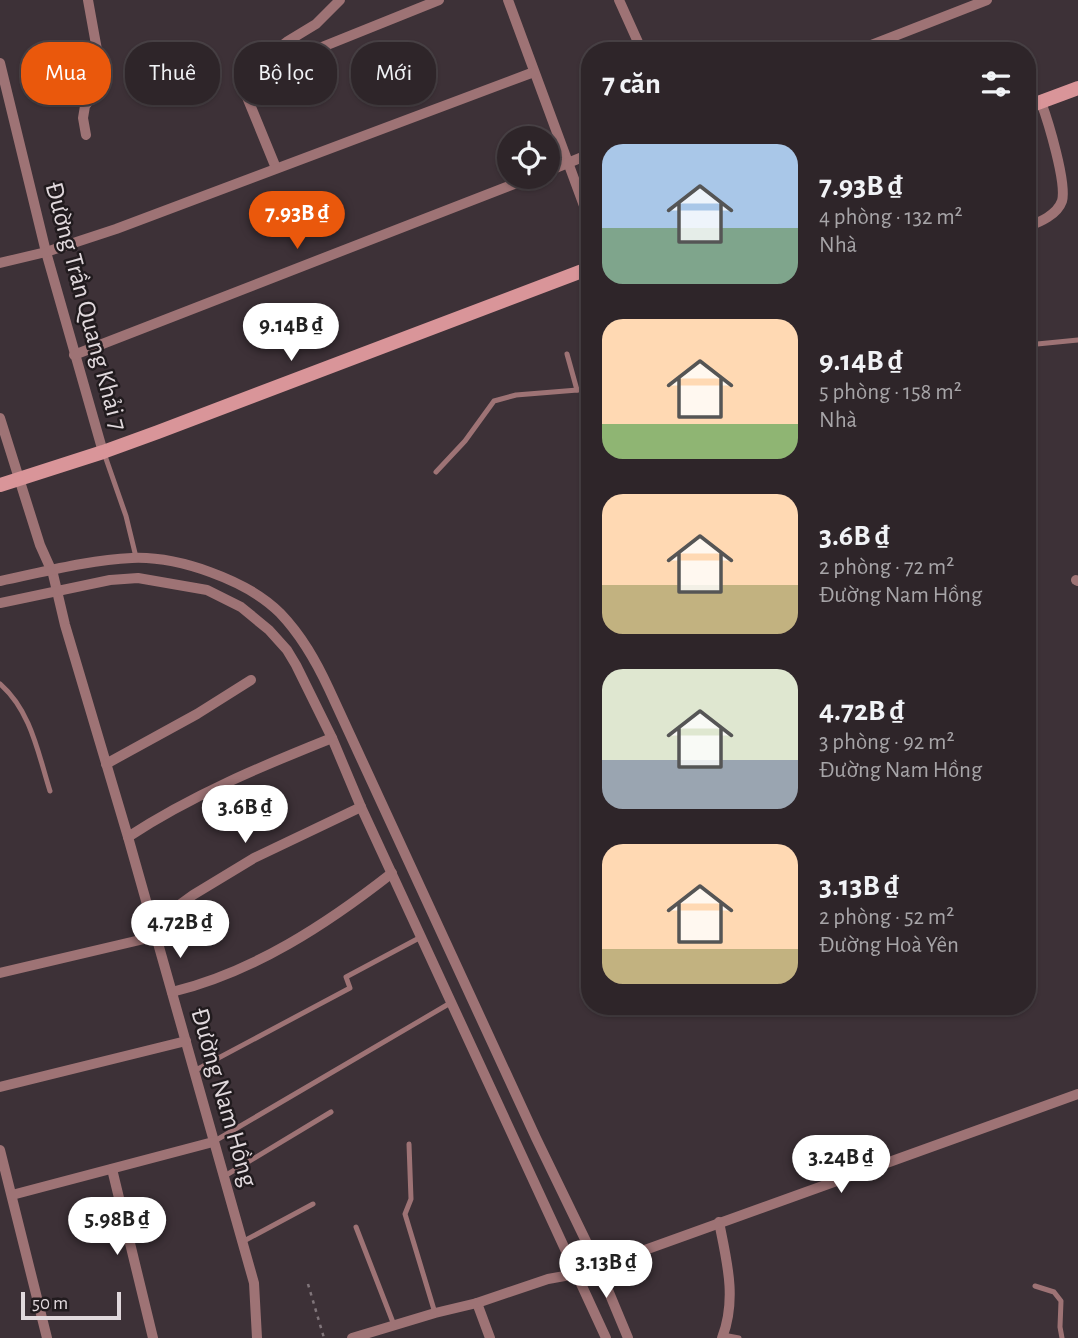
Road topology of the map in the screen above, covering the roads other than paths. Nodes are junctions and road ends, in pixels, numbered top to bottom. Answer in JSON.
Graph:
{"nodes":[{"id":1,"x":88,"y":0,"type":"edge"},
{"id":2,"x":340,"y":0,"type":"edge"},
{"id":3,"x":439,"y":0,"type":"edge"},
{"id":4,"x":508,"y":0,"type":"edge"},
{"id":5,"x":620,"y":0,"type":"edge"},
{"id":6,"x":987,"y":0,"type":"edge"},
{"id":7,"x":289,"y":42,"type":"edge"},
{"id":8,"x":335,"y":42,"type":"edge"},
{"id":9,"x":638,"y":42,"type":"edge"},
{"id":10,"x":879,"y":42,"type":"edge"},
{"id":11,"x":0,"y":63,"type":"edge"},
{"id":12,"x":534,"y":72,"type":"junction"},
{"id":13,"x":1078,"y":88,"type":"edge"},
{"id":14,"x":1036,"y":103,"type":"edge"},
{"id":15,"x":250,"y":105,"type":"edge"},
{"id":16,"x":1036,"y":109,"type":"edge"},
{"id":17,"x":86,"y":135,"type":"dead end"},
{"id":18,"x":581,"y":158,"type":"edge"},
{"id":19,"x":567,"y":163,"type":"junction"},
{"id":20,"x":560,"y":166,"type":"edge"},
{"id":21,"x":276,"y":168,"type":"junction"},
{"id":22,"x":501,"y":189,"type":"edge"},
{"id":23,"x":581,"y":199,"type":"edge"},
{"id":24,"x":1036,"y":223,"type":"edge"},
{"id":25,"x":46,"y":252,"type":"junction"},
{"id":26,"x":0,"y":263,"type":"edge"},
{"id":27,"x":581,"y":271,"type":"edge"},
{"id":28,"x":1078,"y":340,"type":"edge"},
{"id":29,"x":1036,"y":344,"type":"edge"},
{"id":30,"x":567,"y":354,"type":"dead end"},
{"id":31,"x":74,"y":355,"type":"junction"},
{"id":32,"x":581,"y":389,"type":"edge"},
{"id":33,"x":577,"y":390,"type":"junction"},
{"id":34,"x":0,"y":418,"type":"edge"},
{"id":35,"x":103,"y":452,"type":"junction"},
{"id":36,"x":436,"y":472,"type":"dead end"},
{"id":37,"x":19,"y":480,"type":"junction"},
{"id":38,"x":0,"y":485,"type":"edge"},
{"id":39,"x":136,"y":559,"type":"junction"},
{"id":40,"x":52,"y":572,"type":"junction"},
{"id":41,"x":138,"y":577,"type":"junction"},
{"id":42,"x":0,"y":581,"type":"edge"},
{"id":43,"x":58,"y":590,"type":"junction"},
{"id":44,"x":0,"y":603,"type":"edge"},
{"id":45,"x":251,"y":680,"type":"dead end"},
{"id":46,"x":0,"y":684,"type":"edge"},
{"id":47,"x":332,"y":738,"type":"junction"},
{"id":48,"x":106,"y":764,"type":"junction"},
{"id":49,"x":50,"y":791,"type":"dead end"},
{"id":50,"x":361,"y":807,"type":"junction"},
{"id":51,"x":128,"y":837,"type":"junction"},
{"id":52,"x":392,"y":873,"type":"junction"},
{"id":53,"x":153,"y":924,"type":"junction"},
{"id":54,"x":157,"y":936,"type":"junction"},
{"id":55,"x":421,"y":937,"type":"junction"},
{"id":56,"x":0,"y":972,"type":"edge"},
{"id":57,"x":172,"y":992,"type":"junction"},
{"id":58,"x":452,"y":1002,"type":"junction"},
{"id":59,"x":186,"y":1041,"type":"junction"},
{"id":60,"x":194,"y":1072,"type":"junction"},
{"id":61,"x":0,"y":1087,"type":"edge"},
{"id":62,"x":1078,"y":1094,"type":"edge"},
{"id":63,"x":331,"y":1112,"type":"dead end"},
{"id":64,"x":214,"y":1142,"type":"junction"},
{"id":65,"x":409,"y":1144,"type":"dead end"},
{"id":66,"x":0,"y":1150,"type":"edge"},
{"id":67,"x":112,"y":1169,"type":"junction"},
{"id":68,"x":223,"y":1177,"type":"junction"},
{"id":69,"x":12,"y":1195,"type":"junction"},
{"id":70,"x":313,"y":1204,"type":"dead end"},
{"id":71,"x":719,"y":1222,"type":"junction"},
{"id":72,"x":356,"y":1227,"type":"dead end"},
{"id":73,"x":243,"y":1242,"type":"junction"},
{"id":74,"x":596,"y":1266,"type":"junction"},
{"id":75,"x":579,"y":1273,"type":"junction"},
{"id":76,"x":1035,"y":1286,"type":"dead end"},
{"id":77,"x":477,"y":1303,"type":"junction"},
{"id":78,"x":435,"y":1313,"type":"junction"},
{"id":79,"x":394,"y":1325,"type":"junction"},
{"id":80,"x":378,"y":1335,"type":"edge"},
{"id":81,"x":723,"y":1337,"type":"edge"},
{"id":82,"x":47,"y":1338,"type":"edge"},
{"id":83,"x":153,"y":1338,"type":"edge"},
{"id":84,"x":257,"y":1338,"type":"edge"},
{"id":85,"x":352,"y":1338,"type":"edge"},
{"id":86,"x":490,"y":1338,"type":"edge"},
{"id":87,"x":606,"y":1338,"type":"edge"},
{"id":88,"x":628,"y":1338,"type":"edge"},
{"id":89,"x":739,"y":1338,"type":"edge"},
{"id":90,"x":1062,"y":1338,"type":"edge"}],
"edges":[{"from":1,"to":17,"type":"street"},
{"from":2,"to":7,"type":"street"},
{"from":3,"to":8,"type":"street"},
{"from":4,"to":12,"type":"street"},
{"from":5,"to":9,"type":"street"},
{"from":6,"to":10,"type":"street"},
{"from":11,"to":25,"type":"street","name":"Đường Trần Quang Khải 7"},
{"from":12,"to":19,"type":"street"},
{"from":12,"to":21,"type":"street"},
{"from":13,"to":14,"type":"main road"},
{"from":15,"to":21,"type":"street"},
{"from":16,"to":24,"type":"street"},
{"from":18,"to":19,"type":"street"},
{"from":19,"to":20,"type":"street"},
{"from":19,"to":23,"type":"street"},
{"from":21,"to":25,"type":"street"},
{"from":22,"to":31,"type":"street"},
{"from":25,"to":26,"type":"street"},
{"from":25,"to":31,"type":"street","name":"Đường Trần Quang Khải 7"},
{"from":27,"to":35,"type":"main road"},
{"from":28,"to":29,"type":"lane"},
{"from":30,"to":33,"type":"lane"},
{"from":31,"to":35,"type":"street","name":"Đường Trần Quang Khải 7"},
{"from":32,"to":33,"type":"lane"},
{"from":33,"to":36,"type":"lane"},
{"from":34,"to":37,"type":"street"},
{"from":35,"to":37,"type":"main road"},
{"from":35,"to":39,"type":"lane","name":"Đường Trần Quang Khải 7"},
{"from":37,"to":38,"type":"main road"},
{"from":37,"to":40,"type":"street"},
{"from":39,"to":40,"type":"street"},
{"from":39,"to":41,"type":"street"},
{"from":39,"to":74,"type":"street"},
{"from":40,"to":42,"type":"street"},
{"from":40,"to":43,"type":"street","name":"Đường Nam Hồng"},
{"from":41,"to":43,"type":"street"},
{"from":41,"to":47,"type":"street"},
{"from":43,"to":44,"type":"street"},
{"from":43,"to":48,"type":"street","name":"Đường Nam Hồng"},
{"from":45,"to":48,"type":"street"},
{"from":46,"to":49,"type":"lane"},
{"from":47,"to":50,"type":"street"},
{"from":47,"to":51,"type":"street"},
{"from":48,"to":51,"type":"street","name":"Đường Nam Hồng"},
{"from":50,"to":52,"type":"street"},
{"from":50,"to":53,"type":"street"},
{"from":51,"to":53,"type":"street","name":"Đường Nam Hồng"},
{"from":52,"to":55,"type":"street"},
{"from":52,"to":57,"type":"street"},
{"from":53,"to":54,"type":"street","name":"Đường Nam Hồng"},
{"from":54,"to":56,"type":"street"},
{"from":54,"to":57,"type":"street","name":"Đường Nam Hồng"},
{"from":55,"to":58,"type":"street"},
{"from":55,"to":60,"type":"lane"},
{"from":57,"to":59,"type":"street","name":"Đường Nam Hồng"},
{"from":58,"to":64,"type":"lane"},
{"from":58,"to":75,"type":"street"},
{"from":59,"to":60,"type":"street","name":"Đường Nam Hồng"},
{"from":59,"to":61,"type":"street"},
{"from":60,"to":64,"type":"street","name":"Đường Nam Hồng"},
{"from":62,"to":71,"type":"street"},
{"from":63,"to":68,"type":"lane"},
{"from":64,"to":67,"type":"street"},
{"from":64,"to":68,"type":"street","name":"Đường Nam Hồng"},
{"from":65,"to":78,"type":"lane"},
{"from":66,"to":69,"type":"street"},
{"from":67,"to":69,"type":"street"},
{"from":67,"to":83,"type":"street"},
{"from":68,"to":73,"type":"street","name":"Đường Nam Hồng"},
{"from":69,"to":82,"type":"street"},
{"from":70,"to":73,"type":"lane"},
{"from":71,"to":74,"type":"street"},
{"from":71,"to":81,"type":"street"},
{"from":72,"to":79,"type":"lane"},
{"from":73,"to":84,"type":"street","name":"Đường Nam Hồng"},
{"from":74,"to":75,"type":"street"},
{"from":74,"to":88,"type":"street"},
{"from":75,"to":77,"type":"street"},
{"from":75,"to":87,"type":"street"},
{"from":76,"to":90,"type":"lane"},
{"from":77,"to":78,"type":"street"},
{"from":77,"to":86,"type":"street"},
{"from":78,"to":79,"type":"street"},
{"from":79,"to":80,"type":"street"},
{"from":80,"to":85,"type":"street"},
{"from":81,"to":89,"type":"lane"}]}
